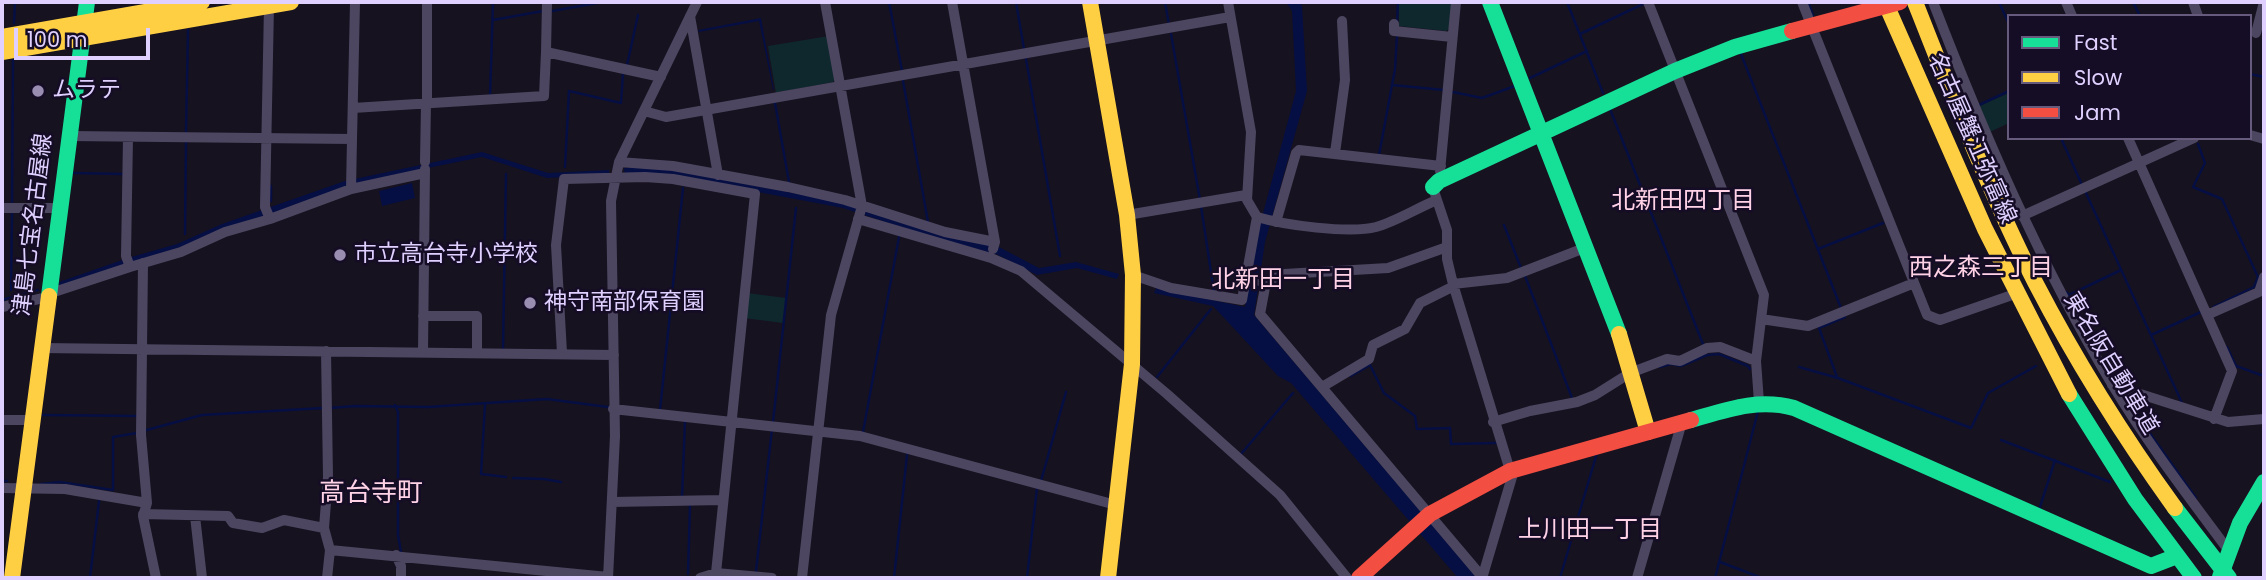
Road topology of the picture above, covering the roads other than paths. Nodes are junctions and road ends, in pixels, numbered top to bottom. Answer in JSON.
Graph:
{"nodes":[{"id":1,"x":87,"y":2,"type":"edge"},
{"id":2,"x":202,"y":2,"type":"edge"},
{"id":3,"x":291,"y":2,"type":"edge"},
{"id":4,"x":355,"y":2,"type":"edge"},
{"id":5,"x":427,"y":2,"type":"edge"},
{"id":6,"x":547,"y":2,"type":"edge"},
{"id":7,"x":697,"y":2,"type":"edge"},
{"id":8,"x":825,"y":2,"type":"edge"},
{"id":9,"x":953,"y":2,"type":"edge"},
{"id":10,"x":1090,"y":2,"type":"edge"},
{"id":11,"x":1228,"y":2,"type":"edge"},
{"id":12,"x":1455,"y":2,"type":"edge"},
{"id":13,"x":1490,"y":2,"type":"edge"},
{"id":14,"x":1648,"y":2,"type":"edge"},
{"id":15,"x":1802,"y":2,"type":"edge"},
{"id":16,"x":1915,"y":2,"type":"edge"},
{"id":17,"x":1933,"y":2,"type":"edge"},
{"id":18,"x":2264,"y":2,"type":"edge"},
{"id":19,"x":1893,"y":3,"type":"edge"},
{"id":20,"x":269,"y":6,"type":"junction"},
{"id":21,"x":690,"y":16,"type":"junction"},
{"id":22,"x":1230,"y":17,"type":"junction"},
{"id":23,"x":1342,"y":21,"type":"dead end"},
{"id":24,"x":1394,"y":24,"type":"dead end"},
{"id":25,"x":1811,"y":25,"type":"junction"},
{"id":26,"x":83,"y":30,"type":"junction"},
{"id":27,"x":2257,"y":33,"type":"edge"},
{"id":28,"x":2,"y":37,"type":"edge"},
{"id":29,"x":1452,"y":37,"type":"junction"},
{"id":30,"x":1097,"y":40,"type":"junction"},
{"id":31,"x":2,"y":52,"type":"edge"},
{"id":32,"x":546,"y":52,"type":"junction"},
{"id":33,"x":964,"y":62,"type":"junction"},
{"id":34,"x":1675,"y":71,"type":"junction"},
{"id":35,"x":661,"y":77,"type":"junction"},
{"id":36,"x":840,"y":85,"type":"junction"},
{"id":37,"x":426,"y":103,"type":"junction"},
{"id":38,"x":353,"y":108,"type":"junction"},
{"id":39,"x":707,"y":108,"type":"junction"},
{"id":40,"x":644,"y":111,"type":"junction"},
{"id":41,"x":1541,"y":133,"type":"junction"},
{"id":42,"x":69,"y":136,"type":"junction"},
{"id":43,"x":128,"y":137,"type":"junction"},
{"id":44,"x":267,"y":139,"type":"junction"},
{"id":45,"x":352,"y":139,"type":"junction"},
{"id":46,"x":2129,"y":140,"type":"edge"},
{"id":47,"x":2190,"y":140,"type":"edge"},
{"id":48,"x":1335,"y":153,"type":"junction"},
{"id":49,"x":619,"y":162,"type":"junction"},
{"id":50,"x":2140,"y":163,"type":"junction"},
{"id":51,"x":425,"y":168,"type":"junction"},
{"id":52,"x":718,"y":175,"type":"junction"},
{"id":53,"x":614,"y":178,"type":"junction"},
{"id":54,"x":1437,"y":183,"type":"junction"},
{"id":55,"x":351,"y":184,"type":"junction"},
{"id":56,"x":1246,"y":195,"type":"junction"},
{"id":57,"x":2,"y":208,"type":"edge"},
{"id":58,"x":60,"y":208,"type":"junction"},
{"id":59,"x":860,"y":212,"type":"junction"},
{"id":60,"x":268,"y":214,"type":"junction"},
{"id":61,"x":1127,"y":215,"type":"junction"},
{"id":62,"x":2022,"y":216,"type":"junction"},
{"id":63,"x":1258,"y":217,"type":"junction"},
{"id":64,"x":1275,"y":222,"type":"junction"},
{"id":65,"x":1447,"y":247,"type":"junction"},
{"id":66,"x":1587,"y":247,"type":"junction"},
{"id":67,"x":993,"y":250,"type":"junction"},
{"id":68,"x":128,"y":263,"type":"junction"},
{"id":69,"x":142,"y":263,"type":"junction"},
{"id":70,"x":1133,"y":275,"type":"junction"},
{"id":71,"x":2264,"y":277,"type":"edge"},
{"id":72,"x":1245,"y":278,"type":"junction"},
{"id":73,"x":1266,"y":282,"type":"junction"},
{"id":74,"x":1914,"y":283,"type":"junction"},
{"id":75,"x":1453,"y":285,"type":"junction"},
{"id":76,"x":2015,"y":294,"type":"junction"},
{"id":77,"x":48,"y":295,"type":"junction"},
{"id":78,"x":2,"y":307,"type":"edge"},
{"id":79,"x":2207,"y":315,"type":"junction"},
{"id":80,"x":423,"y":316,"type":"junction"},
{"id":81,"x":1761,"y":319,"type":"junction"},
{"id":82,"x":41,"y":348,"type":"junction"},
{"id":83,"x":141,"y":349,"type":"junction"},
{"id":84,"x":326,"y":351,"type":"junction"},
{"id":85,"x":2045,"y":351,"type":"junction"},
{"id":86,"x":423,"y":352,"type":"junction"},
{"id":87,"x":477,"y":353,"type":"junction"},
{"id":88,"x":562,"y":353,"type":"junction"},
{"id":89,"x":614,"y":355,"type":"junction"},
{"id":90,"x":1756,"y":361,"type":"junction"},
{"id":91,"x":1132,"y":364,"type":"junction"},
{"id":92,"x":1630,"y":373,"type":"junction"},
{"id":93,"x":2113,"y":386,"type":"junction"},
{"id":94,"x":1322,"y":387,"type":"junction"},
{"id":95,"x":1759,"y":402,"type":"junction"},
{"id":96,"x":613,"y":409,"type":"junction"},
{"id":97,"x":2214,"y":419,"type":"junction"},
{"id":98,"x":2264,"y":419,"type":"edge"},
{"id":99,"x":2,"y":420,"type":"edge"},
{"id":100,"x":32,"y":420,"type":"junction"},
{"id":101,"x":732,"y":422,"type":"junction"},
{"id":102,"x":1493,"y":422,"type":"junction"},
{"id":103,"x":1682,"y":422,"type":"junction"},
{"id":104,"x":818,"y":432,"type":"junction"},
{"id":105,"x":1647,"y":432,"type":"junction"},
{"id":106,"x":1510,"y":471,"type":"junction"},
{"id":107,"x":2264,"y":482,"type":"edge"},
{"id":108,"x":2,"y":488,"type":"edge"},
{"id":109,"x":23,"y":488,"type":"junction"},
{"id":110,"x":2260,"y":497,"type":"edge"},
{"id":111,"x":723,"y":500,"type":"junction"},
{"id":112,"x":612,"y":502,"type":"junction"},
{"id":113,"x":1116,"y":505,"type":"junction"},
{"id":114,"x":145,"y":509,"type":"junction"},
{"id":115,"x":1429,"y":515,"type":"junction"},
{"id":116,"x":195,"y":516,"type":"junction"},
{"id":117,"x":324,"y":528,"type":"junction"},
{"id":118,"x":330,"y":550,"type":"junction"},
{"id":119,"x":2229,"y":551,"type":"junction"},
{"id":120,"x":400,"y":556,"type":"junction"},
{"id":121,"x":2177,"y":556,"type":"junction"},
{"id":122,"x":716,"y":573,"type":"junction"},
{"id":123,"x":1483,"y":576,"type":"edge"},
{"id":124,"x":608,"y":577,"type":"edge"},
{"id":125,"x":12,"y":578,"type":"edge"},
{"id":126,"x":156,"y":578,"type":"edge"},
{"id":127,"x":202,"y":578,"type":"edge"},
{"id":128,"x":327,"y":578,"type":"edge"},
{"id":129,"x":401,"y":578,"type":"edge"},
{"id":130,"x":700,"y":578,"type":"edge"},
{"id":131,"x":772,"y":578,"type":"edge"},
{"id":132,"x":802,"y":578,"type":"edge"},
{"id":133,"x":1108,"y":578,"type":"edge"},
{"id":134,"x":1347,"y":578,"type":"edge"},
{"id":135,"x":1359,"y":578,"type":"edge"},
{"id":136,"x":1637,"y":578,"type":"edge"},
{"id":137,"x":2193,"y":578,"type":"edge"},
{"id":138,"x":2211,"y":578,"type":"edge"},
{"id":139,"x":2220,"y":578,"type":"edge"},
{"id":140,"x":2230,"y":578,"type":"edge"}],
"edges":[{"from":1,"to":26,"type":"main road","name":"津島七宝名古屋線"},
{"from":2,"to":26,"type":"main road"},
{"from":3,"to":20,"type":"main road"},
{"from":4,"to":38,"type":"street"},
{"from":5,"to":37,"type":"street"},
{"from":6,"to":32,"type":"street"},
{"from":7,"to":21,"type":"street"},
{"from":8,"to":36,"type":"street"},
{"from":9,"to":33,"type":"street"},
{"from":10,"to":30,"type":"main road"},
{"from":11,"to":22,"type":"street"},
{"from":12,"to":29,"type":"street"},
{"from":13,"to":41,"type":"main road"},
{"from":14,"to":34,"type":"street"},
{"from":15,"to":25,"type":"street"},
{"from":16,"to":140,"type":"main road","name":"東名阪自動車道","bridge":true},
{"from":17,"to":62,"type":"street"},
{"from":18,"to":27,"type":"street"},
{"from":19,"to":25,"type":"main road"},
{"from":19,"to":76,"type":"main road","name":"名古屋蟹江弥富線"},
{"from":19,"to":138,"type":"main road","name":"東名阪自動車道"},
{"from":20,"to":26,"type":"main road"},
{"from":20,"to":44,"type":"street"},
{"from":21,"to":35,"type":"street"},
{"from":21,"to":39,"type":"street"},
{"from":22,"to":30,"type":"street"},
{"from":22,"to":56,"type":"street"},
{"from":23,"to":48,"type":"street"},
{"from":24,"to":29,"type":"street"},
{"from":25,"to":34,"type":"main road"},
{"from":25,"to":74,"type":"street"},
{"from":26,"to":28,"type":"main road"},
{"from":26,"to":31,"type":"main road"},
{"from":26,"to":42,"type":"main road","name":"津島七宝名古屋線"},
{"from":29,"to":54,"type":"street"},
{"from":30,"to":33,"type":"street"},
{"from":30,"to":61,"type":"main road"},
{"from":32,"to":35,"type":"street"},
{"from":32,"to":37,"type":"street"},
{"from":33,"to":36,"type":"street"},
{"from":33,"to":67,"type":"street"},
{"from":34,"to":41,"type":"main road"},
{"from":34,"to":81,"type":"street"},
{"from":35,"to":40,"type":"street"},
{"from":36,"to":39,"type":"street"},
{"from":36,"to":59,"type":"street"},
{"from":37,"to":38,"type":"street"},
{"from":37,"to":51,"type":"street"},
{"from":38,"to":45,"type":"street"},
{"from":39,"to":40,"type":"street"},
{"from":39,"to":52,"type":"street"},
{"from":40,"to":49,"type":"street"},
{"from":41,"to":54,"type":"main road"},
{"from":41,"to":66,"type":"main road"},
{"from":42,"to":43,"type":"street"},
{"from":42,"to":58,"type":"main road","name":"津島七宝名古屋線"},
{"from":43,"to":44,"type":"street"},
{"from":43,"to":68,"type":"street"},
{"from":44,"to":45,"type":"street"},
{"from":44,"to":60,"type":"street"},
{"from":45,"to":55,"type":"street"},
{"from":46,"to":50,"type":"street"},
{"from":47,"to":50,"type":"street"},
{"from":48,"to":54,"type":"street"},
{"from":48,"to":64,"type":"street"},
{"from":49,"to":52,"type":"street"},
{"from":49,"to":53,"type":"street"},
{"from":50,"to":62,"type":"street"},
{"from":50,"to":79,"type":"street"},
{"from":51,"to":55,"type":"street"},
{"from":51,"to":80,"type":"street"},
{"from":52,"to":59,"type":"street"},
{"from":53,"to":88,"type":"street"},
{"from":53,"to":89,"type":"street"},
{"from":53,"to":101,"type":"street"},
{"from":54,"to":64,"type":"street"},
{"from":54,"to":65,"type":"street"},
{"from":55,"to":60,"type":"street"},
{"from":56,"to":61,"type":"street"},
{"from":56,"to":63,"type":"street"},
{"from":57,"to":58,"type":"street"},
{"from":58,"to":77,"type":"main road","name":"津島七宝名古屋線"},
{"from":59,"to":67,"type":"street"},
{"from":59,"to":67,"type":"street"},
{"from":59,"to":104,"type":"street"},
{"from":60,"to":69,"type":"street"},
{"from":61,"to":70,"type":"main road"},
{"from":62,"to":93,"type":"street"},
{"from":63,"to":64,"type":"street"},
{"from":63,"to":72,"type":"street"},
{"from":65,"to":73,"type":"street"},
{"from":65,"to":75,"type":"street"},
{"from":66,"to":75,"type":"street"},
{"from":66,"to":92,"type":"main road"},
{"from":67,"to":91,"type":"street"},
{"from":68,"to":69,"type":"street"},
{"from":68,"to":77,"type":"street"},
{"from":69,"to":83,"type":"street"},
{"from":70,"to":72,"type":"street"},
{"from":70,"to":91,"type":"main road"},
{"from":71,"to":79,"type":"street"},
{"from":72,"to":73,"type":"street"},
{"from":73,"to":94,"type":"street"},
{"from":74,"to":76,"type":"street"},
{"from":74,"to":81,"type":"street"},
{"from":75,"to":94,"type":"street"},
{"from":75,"to":102,"type":"street"},
{"from":76,"to":85,"type":"main road","name":"名古屋蟹江弥富線"},
{"from":77,"to":78,"type":"street"},
{"from":77,"to":82,"type":"main road","name":"津島七宝名古屋線"},
{"from":79,"to":97,"type":"street"},
{"from":80,"to":86,"type":"street"},
{"from":80,"to":87,"type":"street"},
{"from":81,"to":90,"type":"street"},
{"from":82,"to":83,"type":"street"},
{"from":82,"to":100,"type":"main road","name":"津島七宝名古屋線"},
{"from":83,"to":84,"type":"street"},
{"from":83,"to":114,"type":"street"},
{"from":84,"to":86,"type":"street"},
{"from":84,"to":117,"type":"street"},
{"from":85,"to":93,"type":"street"},
{"from":85,"to":121,"type":"main road","name":"名古屋蟹江弥富線"},
{"from":86,"to":87,"type":"street"},
{"from":87,"to":88,"type":"street"},
{"from":88,"to":89,"type":"street"},
{"from":89,"to":96,"type":"street"},
{"from":90,"to":92,"type":"street"},
{"from":90,"to":95,"type":"street"},
{"from":91,"to":113,"type":"main road"},
{"from":91,"to":134,"type":"street"},
{"from":92,"to":102,"type":"street"},
{"from":92,"to":105,"type":"main road"},
{"from":93,"to":97,"type":"street"},
{"from":93,"to":119,"type":"street"},
{"from":94,"to":115,"type":"street"},
{"from":95,"to":103,"type":"main road"},
{"from":95,"to":121,"type":"main road"},
{"from":96,"to":101,"type":"street"},
{"from":96,"to":112,"type":"street"},
{"from":97,"to":98,"type":"street"},
{"from":99,"to":100,"type":"street"},
{"from":100,"to":109,"type":"main road","name":"津島七宝名古屋線"},
{"from":101,"to":104,"type":"street"},
{"from":101,"to":111,"type":"street"},
{"from":102,"to":106,"type":"street"},
{"from":103,"to":105,"type":"main road"},
{"from":103,"to":136,"type":"street"},
{"from":104,"to":113,"type":"street"},
{"from":104,"to":132,"type":"street"},
{"from":105,"to":106,"type":"main road"},
{"from":106,"to":115,"type":"main road"},
{"from":106,"to":123,"type":"street"},
{"from":107,"to":110,"type":"main road"},
{"from":108,"to":109,"type":"street"},
{"from":109,"to":114,"type":"street"},
{"from":109,"to":125,"type":"main road","name":"津島七宝名古屋線"},
{"from":110,"to":119,"type":"main road"},
{"from":111,"to":112,"type":"street"},
{"from":111,"to":122,"type":"street"},
{"from":112,"to":124,"type":"street"},
{"from":113,"to":133,"type":"main road"},
{"from":114,"to":116,"type":"street"},
{"from":114,"to":126,"type":"street"},
{"from":115,"to":123,"type":"street"},
{"from":115,"to":135,"type":"main road"},
{"from":116,"to":117,"type":"street"},
{"from":116,"to":127,"type":"street"},
{"from":117,"to":118,"type":"street"},
{"from":118,"to":120,"type":"street"},
{"from":118,"to":128,"type":"street"},
{"from":119,"to":139,"type":"main road"},
{"from":120,"to":124,"type":"street"},
{"from":120,"to":129,"type":"street"},
{"from":121,"to":137,"type":"main road","name":"名古屋蟹江弥富線"},
{"from":122,"to":130,"type":"street"},
{"from":122,"to":131,"type":"street"}]}
